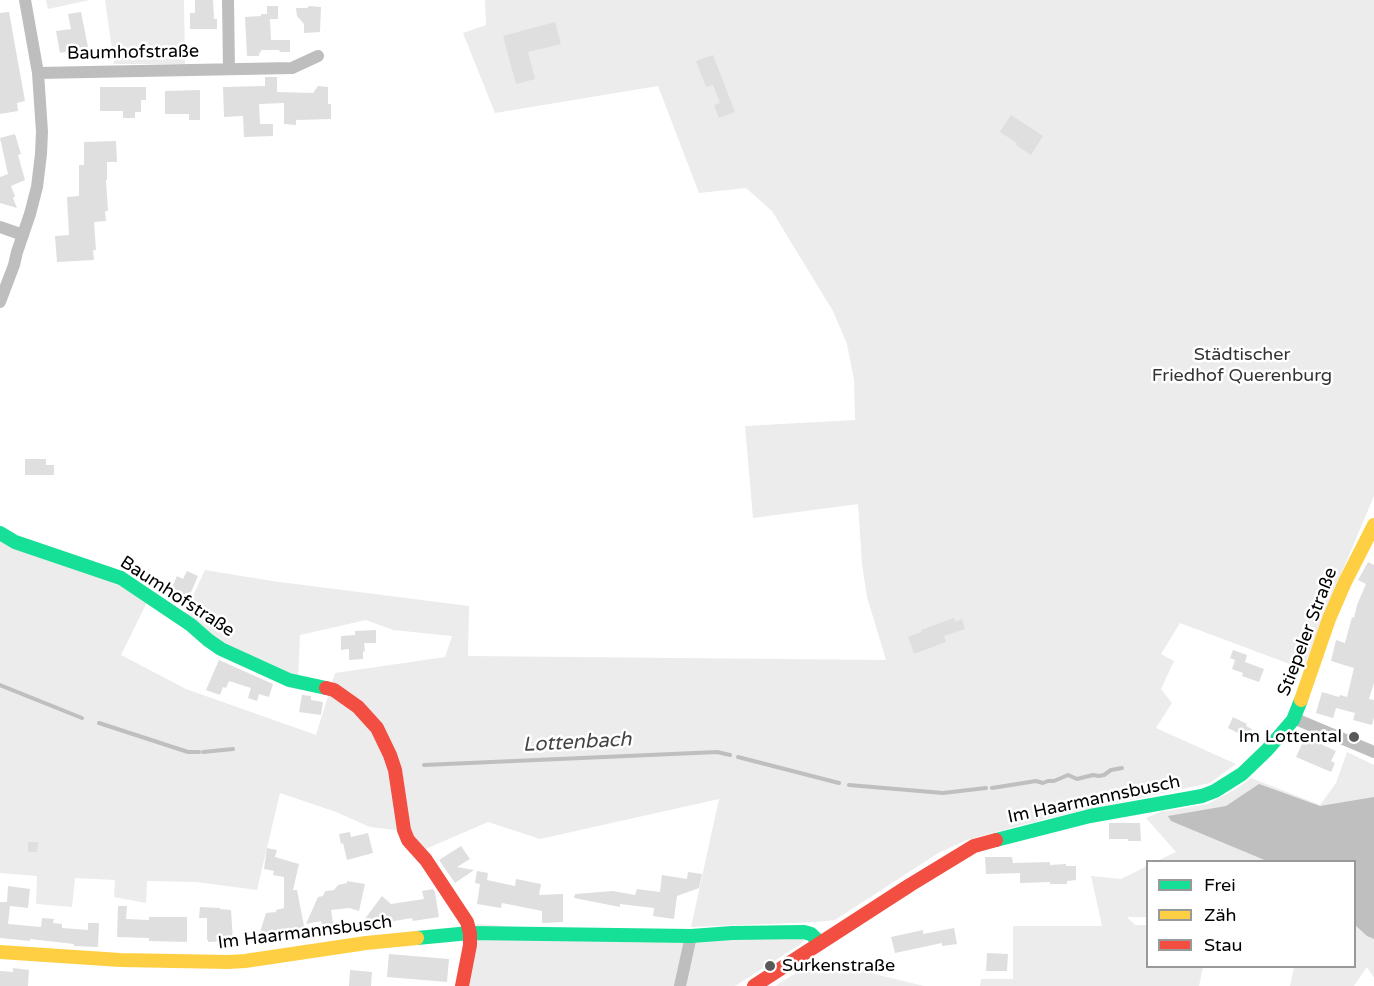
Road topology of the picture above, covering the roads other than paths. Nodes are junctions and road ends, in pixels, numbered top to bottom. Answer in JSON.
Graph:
{"nodes":[{"id":1,"x":26,"y":0,"type":"edge"},
{"id":2,"x":228,"y":0,"type":"edge"},
{"id":3,"x":318,"y":56,"type":"dead end"},
{"id":4,"x":229,"y":69,"type":"junction"},
{"id":5,"x":38,"y":73,"type":"junction"},
{"id":6,"x":0,"y":227,"type":"edge"},
{"id":7,"x":23,"y":235,"type":"junction"},
{"id":8,"x":0,"y":302,"type":"edge"},
{"id":9,"x":1374,"y":525,"type":"edge"},
{"id":10,"x":0,"y":534,"type":"edge"},
{"id":11,"x":1293,"y":720,"type":"junction"},
{"id":12,"x":1374,"y":752,"type":"edge"},
{"id":13,"x":470,"y":933,"type":"junction"},
{"id":14,"x":691,"y":936,"type":"junction"},
{"id":15,"x":820,"y":943,"type":"junction"},
{"id":16,"x":0,"y":952,"type":"edge"},
{"id":17,"x":462,"y":986,"type":"edge"},
{"id":18,"x":680,"y":986,"type":"edge"},
{"id":19,"x":754,"y":986,"type":"edge"}],
"edges":[{"from":1,"to":5,"type":"street"},
{"from":2,"to":4,"type":"street"},
{"from":3,"to":4,"type":"street","name":"Baumhofstraße"},
{"from":4,"to":5,"type":"street","name":"Baumhofstraße"},
{"from":5,"to":7,"type":"street"},
{"from":6,"to":7,"type":"street"},
{"from":7,"to":8,"type":"street"},
{"from":9,"to":11,"type":"street","name":"Stiepeler Straße"},
{"from":10,"to":13,"type":"street","name":"Baumhofstraße"},
{"from":11,"to":12,"type":"street"},
{"from":11,"to":15,"type":"street","name":"Im Haarmannsbusch"},
{"from":13,"to":14,"type":"street","name":"Im Haarmannsbusch"},
{"from":13,"to":16,"type":"street","name":"Im Haarmannsbusch"},
{"from":13,"to":17,"type":"street"},
{"from":14,"to":15,"type":"street","name":"Im Haarmannsbusch"},
{"from":14,"to":18,"type":"street"},
{"from":15,"to":19,"type":"street"}]}
